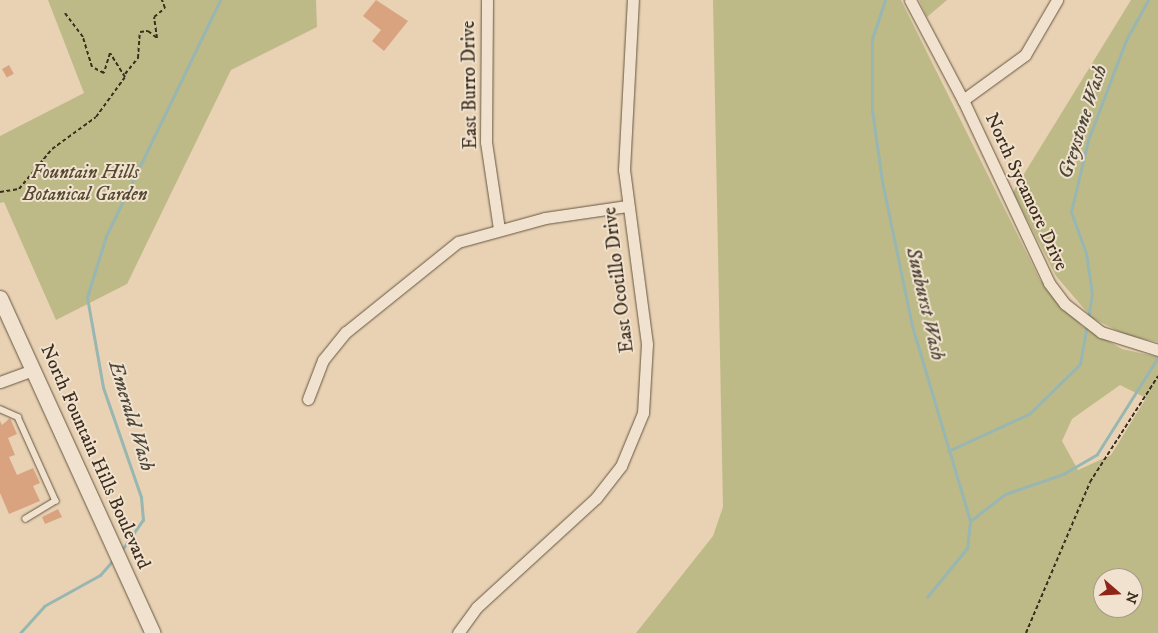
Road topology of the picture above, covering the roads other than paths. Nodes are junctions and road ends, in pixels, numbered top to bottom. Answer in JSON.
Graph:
{"nodes":[{"id":1,"x":487,"y":0,"type":"edge"},
{"id":2,"x":633,"y":0,"type":"edge"},
{"id":3,"x":910,"y":0,"type":"edge"},
{"id":4,"x":1057,"y":0,"type":"edge"},
{"id":5,"x":963,"y":100,"type":"junction"},
{"id":6,"x":627,"y":206,"type":"junction"},
{"id":7,"x":499,"y":229,"type":"junction"},
{"id":8,"x":0,"y":298,"type":"edge"},
{"id":9,"x":1158,"y":350,"type":"edge"},
{"id":10,"x":33,"y":370,"type":"junction"},
{"id":11,"x":0,"y":382,"type":"edge"},
{"id":12,"x":308,"y":398,"type":"dead end"},
{"id":13,"x":0,"y":408,"type":"edge"},
{"id":14,"x":26,"y":519,"type":"dead end"},
{"id":15,"x":153,"y":633,"type":"edge"},
{"id":16,"x":458,"y":633,"type":"edge"}],
"edges":[{"from":1,"to":7,"type":"street","name":"East Burro Drive"},
{"from":2,"to":6,"type":"street","name":"East Ocotillo Drive"},
{"from":3,"to":5,"type":"street","name":"North Sycamore Drive"},
{"from":4,"to":5,"type":"street"},
{"from":5,"to":9,"type":"street","name":"North Sycamore Drive"},
{"from":6,"to":7,"type":"street"},
{"from":6,"to":16,"type":"street","name":"East Ocotillo Drive"},
{"from":7,"to":12,"type":"street"},
{"from":8,"to":10,"type":"main road","name":"North Fountain Hills Boulevard"},
{"from":10,"to":11,"type":"street"},
{"from":10,"to":15,"type":"main road","name":"North Fountain Hills Boulevard"},
{"from":13,"to":14,"type":"lane"}]}
